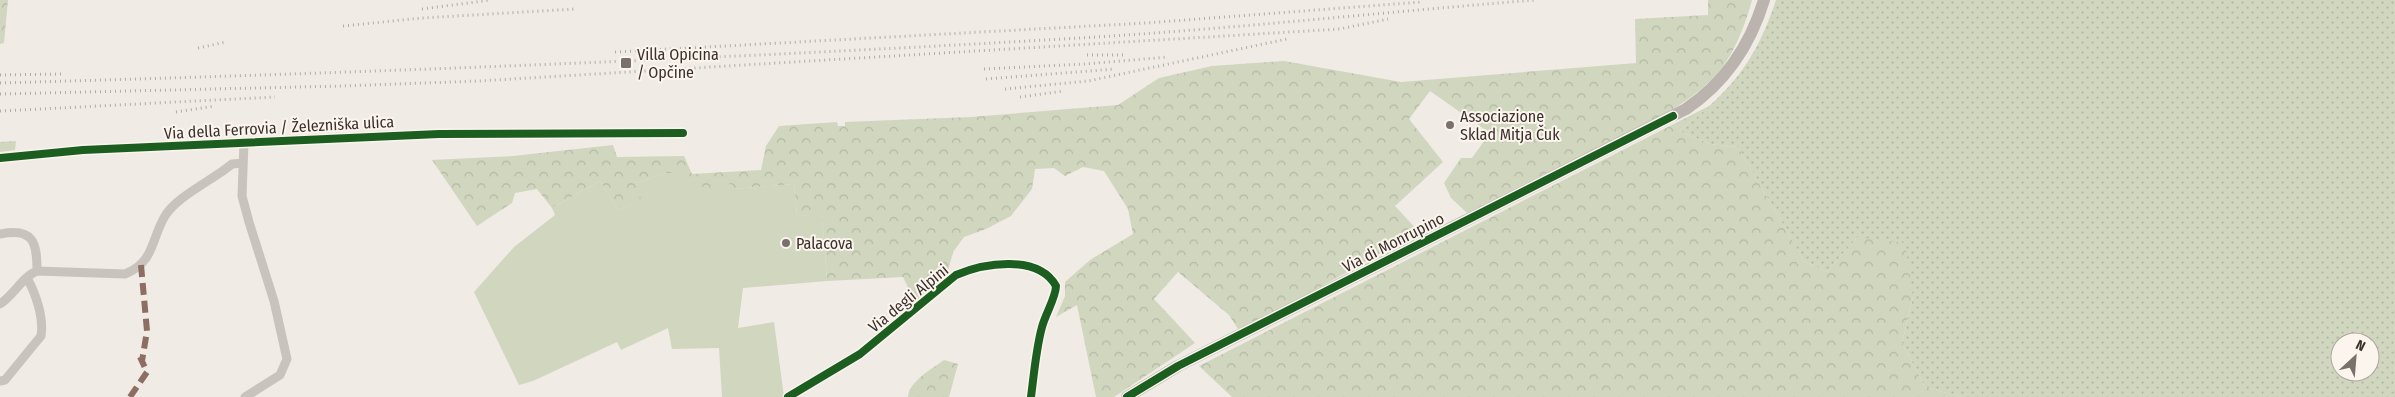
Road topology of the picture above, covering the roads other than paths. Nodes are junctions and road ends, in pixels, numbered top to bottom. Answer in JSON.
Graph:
{"nodes":[{"id":1,"x":1764,"y":0,"type":"edge"},
{"id":2,"x":683,"y":133,"type":"dead end"},
{"id":3,"x":244,"y":143,"type":"junction"},
{"id":4,"x":0,"y":158,"type":"edge"},
{"id":5,"x":242,"y":163,"type":"junction"},
{"id":6,"x":0,"y":234,"type":"edge"},
{"id":7,"x":37,"y":271,"type":"junction"},
{"id":8,"x":27,"y":278,"type":"junction"},
{"id":9,"x":0,"y":304,"type":"edge"},
{"id":10,"x":0,"y":381,"type":"edge"},
{"id":11,"x":245,"y":397,"type":"edge"},
{"id":12,"x":788,"y":397,"type":"edge"},
{"id":13,"x":1031,"y":397,"type":"edge"},
{"id":14,"x":1127,"y":397,"type":"edge"}],
"edges":[{"from":1,"to":14,"type":"main road","name":"Via di Monrupino"},
{"from":2,"to":3,"type":"street","name":"Via della Ferrovia / Železniška ulica"},
{"from":3,"to":4,"type":"street","name":"Via della Ferrovia / Železniška ulica"},
{"from":3,"to":5,"type":"street"},
{"from":5,"to":7,"type":"street"},
{"from":5,"to":11,"type":"street"},
{"from":6,"to":7,"type":"street"},
{"from":7,"to":8,"type":"street"},
{"from":8,"to":9,"type":"street"},
{"from":8,"to":10,"type":"street"},
{"from":12,"to":13,"type":"street","name":"Via degli Alpini"}]}
